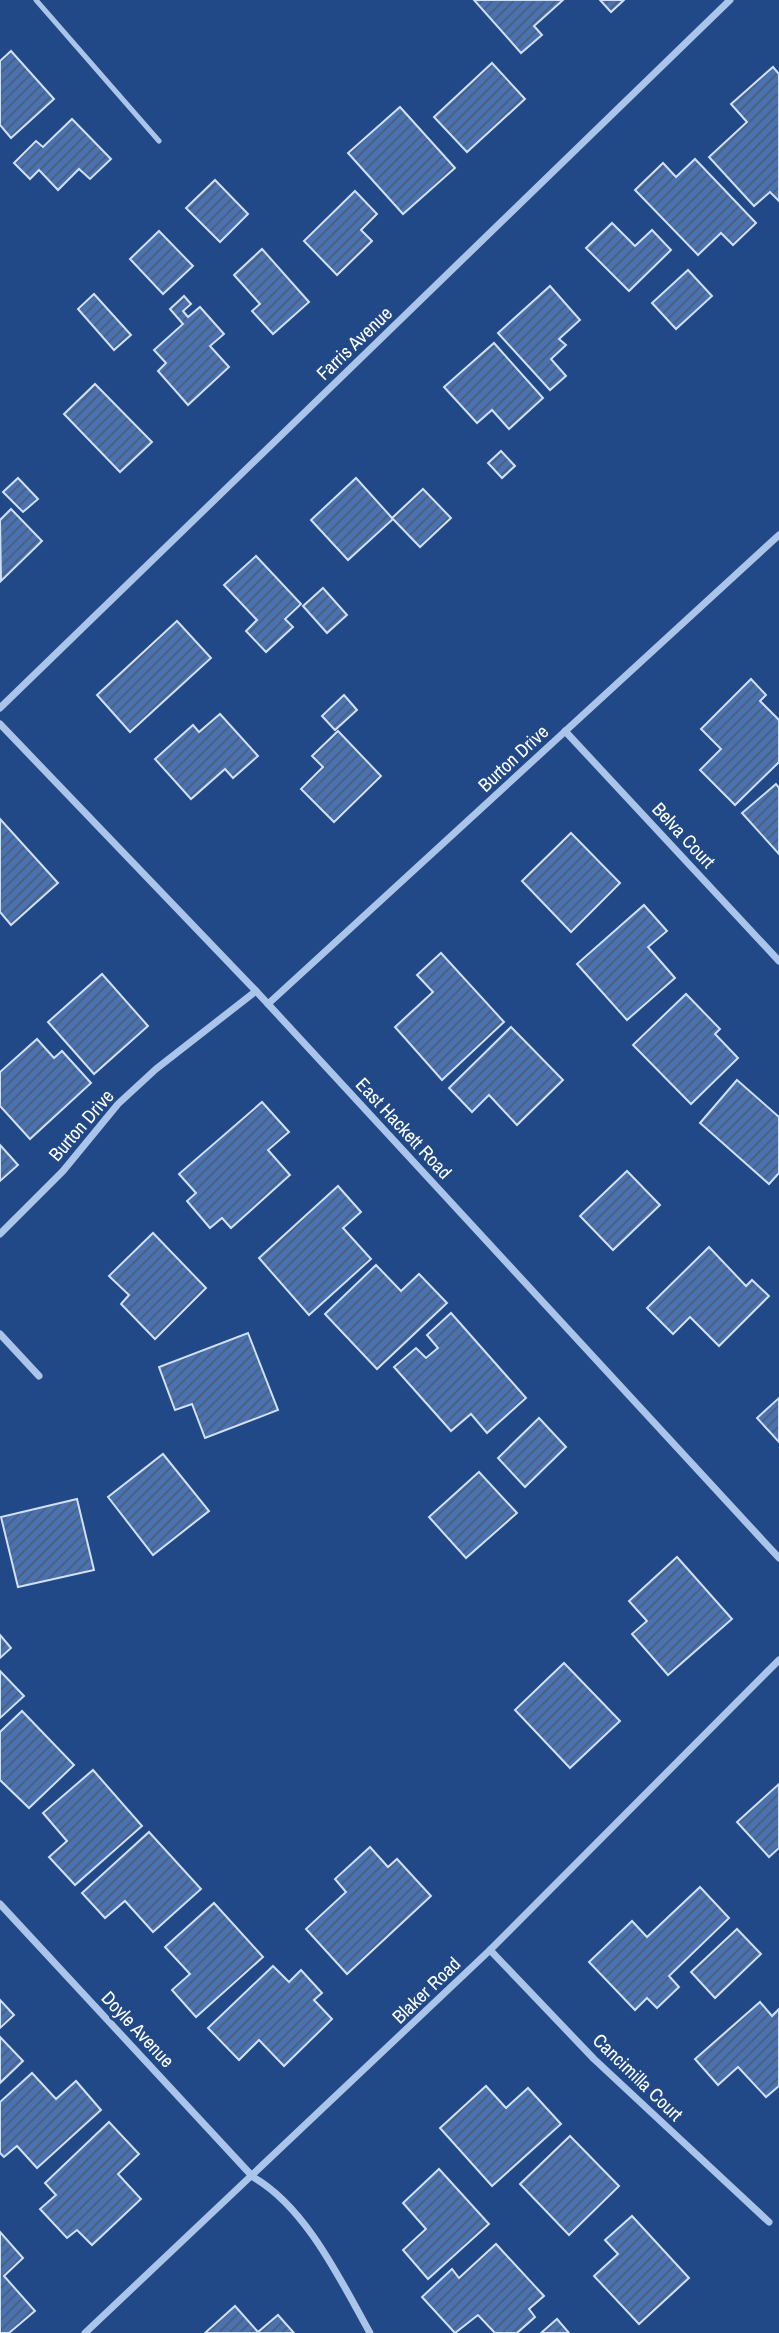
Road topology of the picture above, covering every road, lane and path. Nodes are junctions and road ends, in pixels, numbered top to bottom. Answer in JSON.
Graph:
{"nodes":[{"id":1,"x":36,"y":0,"type":"edge"},
{"id":2,"x":730,"y":0,"type":"edge"},
{"id":3,"x":159,"y":141,"type":"dead end"},
{"id":4,"x":779,"y":535,"type":"edge"},
{"id":5,"x":0,"y":708,"type":"edge"},
{"id":6,"x":0,"y":724,"type":"edge"},
{"id":7,"x":565,"y":731,"type":"junction"},
{"id":8,"x":779,"y":961,"type":"edge"},
{"id":9,"x":256,"y":991,"type":"junction"},
{"id":10,"x":268,"y":1004,"type":"junction"},
{"id":11,"x":0,"y":1234,"type":"edge"},
{"id":12,"x":0,"y":1334,"type":"edge"},
{"id":13,"x":38,"y":1376,"type":"dead end"},
{"id":14,"x":779,"y":1558,"type":"edge"},
{"id":15,"x":779,"y":1660,"type":"edge"},
{"id":16,"x":0,"y":1904,"type":"edge"},
{"id":17,"x":490,"y":1950,"type":"junction"},
{"id":18,"x":253,"y":2177,"type":"junction"},
{"id":19,"x":769,"y":2222,"type":"dead end"},
{"id":20,"x":85,"y":2333,"type":"edge"},
{"id":21,"x":370,"y":2333,"type":"edge"}],
"edges":[{"from":1,"to":3,"type":"lane"},
{"from":2,"to":5,"type":"street","name":"Farris Avenue"},
{"from":4,"to":7,"type":"street","name":"Burton Drive"},
{"from":6,"to":9,"type":"street","name":"East Hackett Road"},
{"from":7,"to":8,"type":"street","name":"Belva Court"},
{"from":7,"to":10,"type":"street","name":"Burton Drive"},
{"from":9,"to":10,"type":"street","name":"East Hackett Road"},
{"from":9,"to":11,"type":"street","name":"Burton Drive"},
{"from":10,"to":14,"type":"street","name":"East Hackett Road"},
{"from":12,"to":13,"type":"street"},
{"from":15,"to":17,"type":"street","name":"Blaker Road"},
{"from":16,"to":18,"type":"street","name":"Doyle Avenue"},
{"from":17,"to":18,"type":"street","name":"Blaker Road"},
{"from":17,"to":19,"type":"street","name":"Cancimilla Court"},
{"from":18,"to":20,"type":"street","name":"Blaker Road"},
{"from":18,"to":21,"type":"street","name":"Doyle Avenue"}]}
